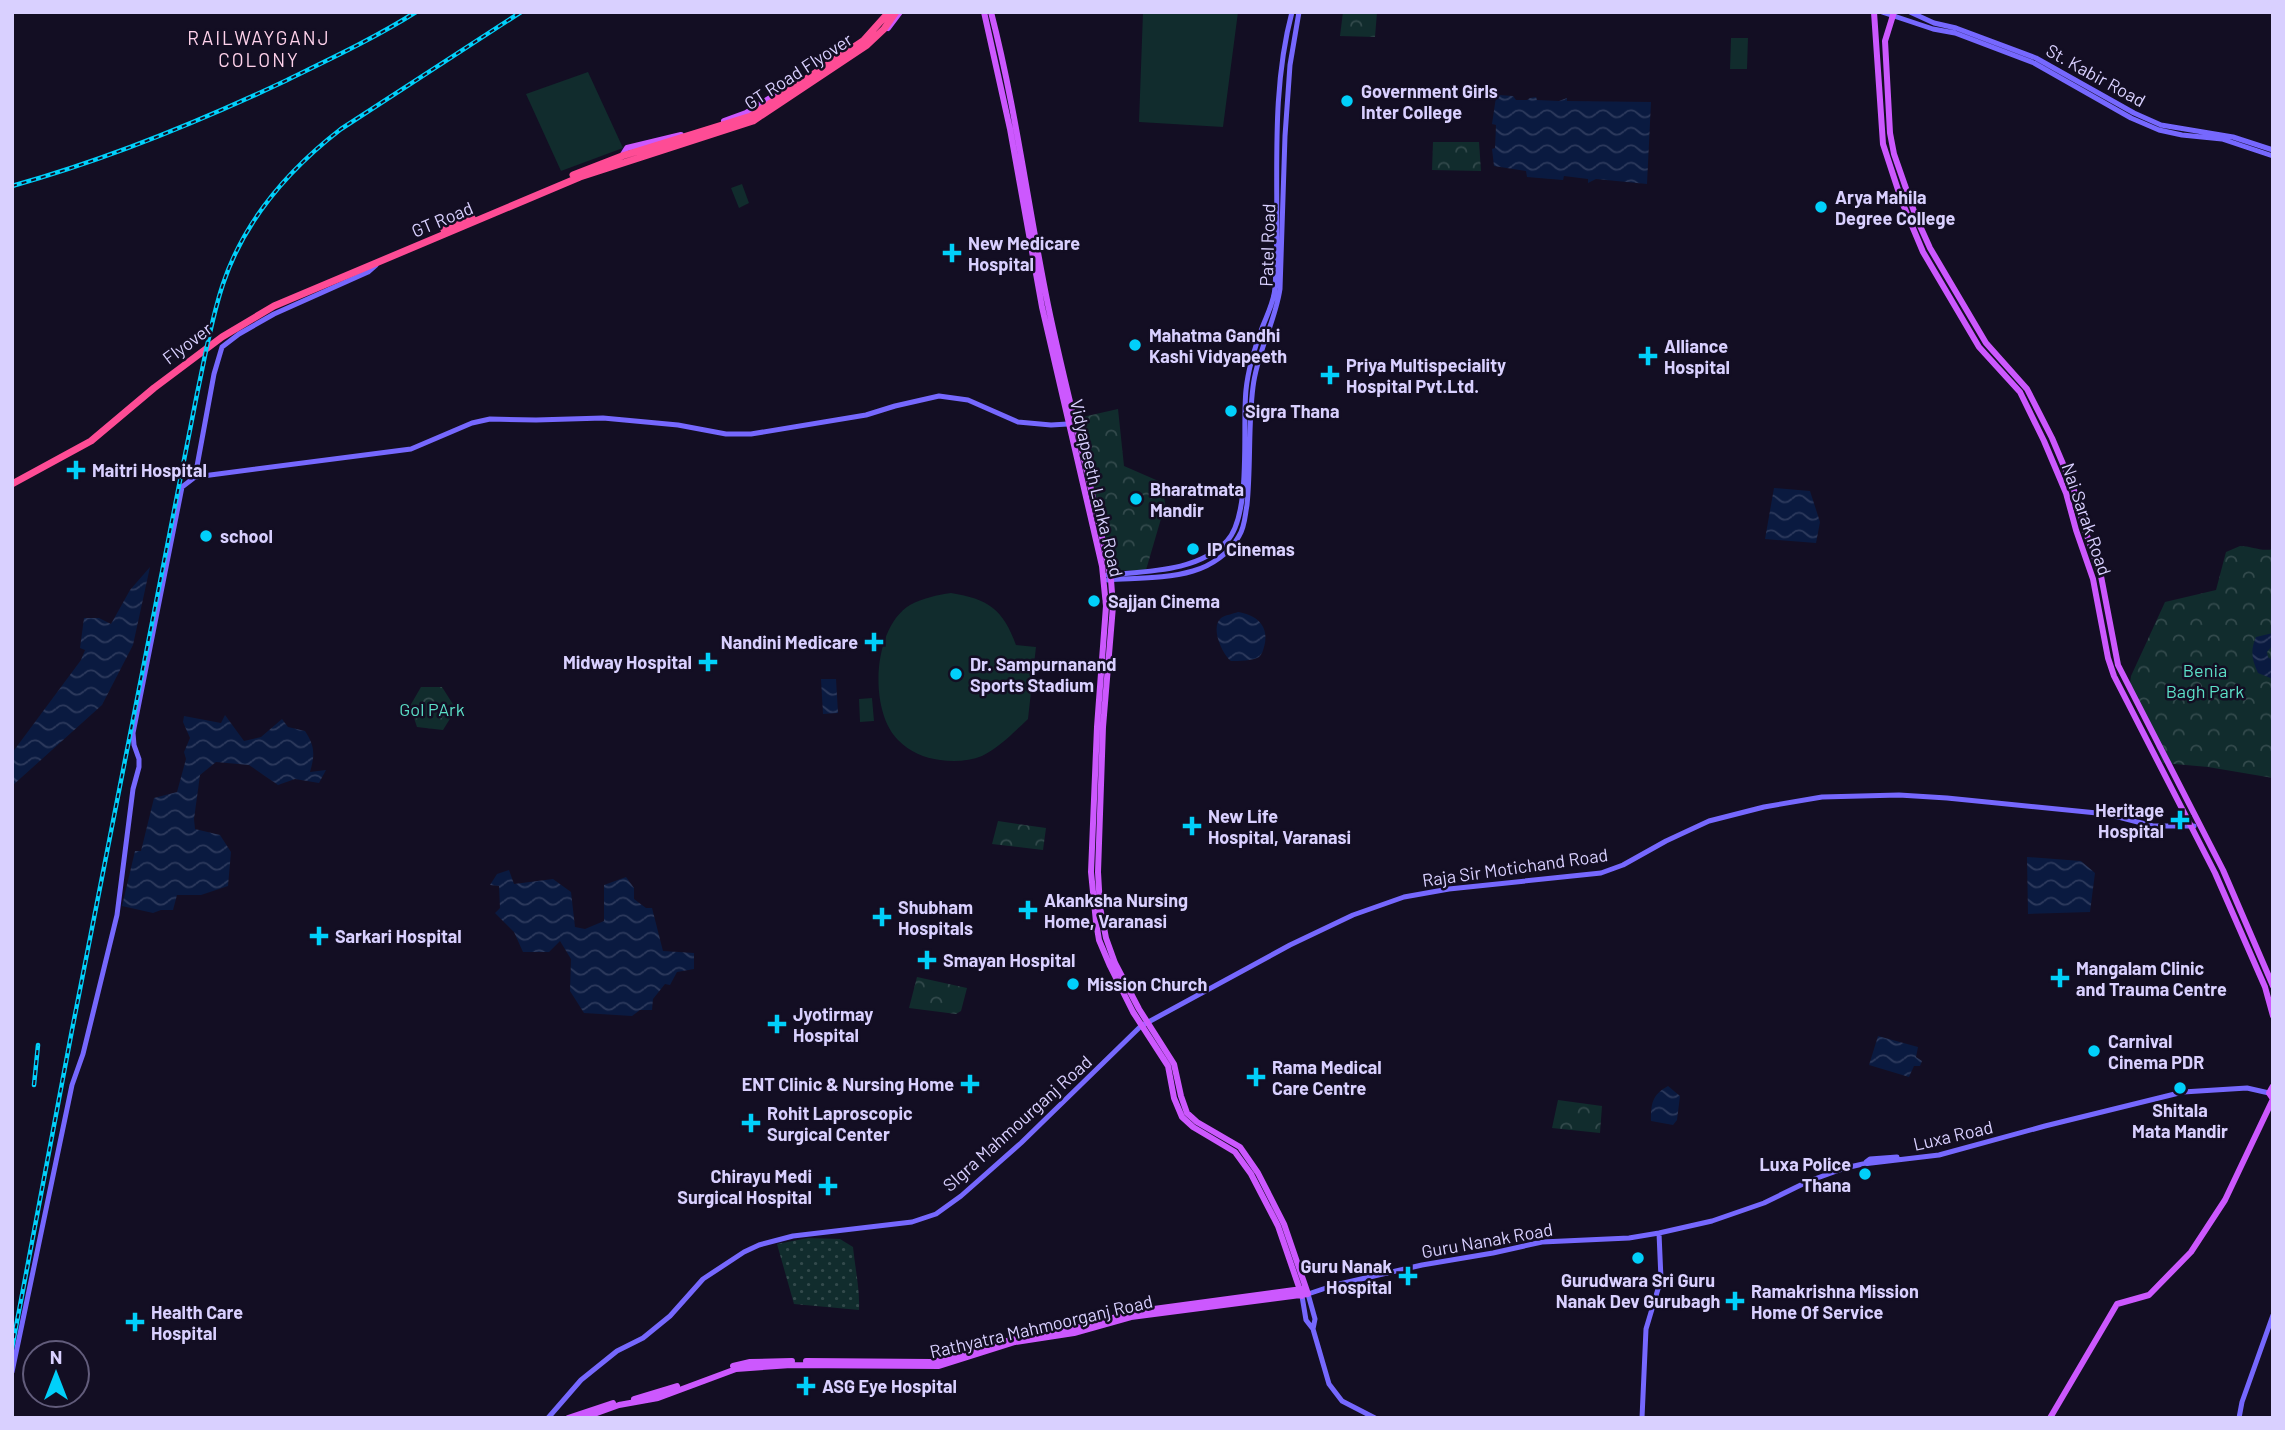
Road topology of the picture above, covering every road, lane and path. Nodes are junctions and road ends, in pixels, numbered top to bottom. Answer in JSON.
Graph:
{"nodes":[{"id":1,"x":888,"y":12,"type":"edge"},
{"id":2,"x":898,"y":12,"type":"edge"},
{"id":3,"x":984,"y":12,"type":"edge"},
{"id":4,"x":991,"y":12,"type":"edge"},
{"id":5,"x":1292,"y":12,"type":"edge"},
{"id":6,"x":1299,"y":12,"type":"edge"},
{"id":7,"x":1874,"y":12,"type":"edge"},
{"id":8,"x":1882,"y":12,"type":"edge"},
{"id":9,"x":1910,"y":12,"type":"edge"},
{"id":10,"x":1894,"y":15,"type":"edge"},
{"id":11,"x":992,"y":29,"type":"junction"},
{"id":12,"x":1003,"y":76,"type":"junction"},
{"id":13,"x":2273,"y":150,"type":"edge"},
{"id":14,"x":632,"y":156,"type":"junction"},
{"id":15,"x":2273,"y":156,"type":"edge"},
{"id":16,"x":623,"y":159,"type":"junction"},
{"id":17,"x":1909,"y":209,"type":"junction"},
{"id":18,"x":379,"y":261,"type":"junction"},
{"id":19,"x":1278,"y":289,"type":"junction"},
{"id":20,"x":1069,"y":424,"type":"junction"},
{"id":21,"x":195,"y":477,"type":"junction"},
{"id":22,"x":12,"y":484,"type":"edge"},
{"id":23,"x":1107,"y":578,"type":"junction"},
{"id":24,"x":2149,"y":724,"type":"junction"},
{"id":25,"x":2140,"y":728,"type":"junction"},
{"id":26,"x":2192,"y":826,"type":"junction"},
{"id":27,"x":2201,"y":826,"type":"junction"},
{"id":28,"x":2273,"y":986,"type":"edge"},
{"id":29,"x":2273,"y":1016,"type":"edge"},
{"id":30,"x":1144,"y":1024,"type":"junction"},
{"id":31,"x":2272,"y":1090,"type":"edge"},
{"id":32,"x":1863,"y":1164,"type":"junction"},
{"id":33,"x":1659,"y":1233,"type":"junction"},
{"id":34,"x":1304,"y":1292,"type":"junction"},
{"id":35,"x":2273,"y":1315,"type":"edge"},
{"id":36,"x":12,"y":1373,"type":"edge"},
{"id":37,"x":548,"y":1418,"type":"edge"},
{"id":38,"x":568,"y":1418,"type":"edge"},
{"id":39,"x":583,"y":1418,"type":"edge"},
{"id":40,"x":1375,"y":1418,"type":"edge"},
{"id":41,"x":1642,"y":1418,"type":"edge"},
{"id":42,"x":2050,"y":1418,"type":"edge"},
{"id":43,"x":2239,"y":1418,"type":"edge"}],
"edges":[{"from":1,"to":14,"type":"highway","name":"GT Road Flyover"},
{"from":1,"to":16,"type":"main road","name":"GT Road"},
{"from":2,"to":14,"type":"highway","name":"GT Road Flyover"},
{"from":2,"to":16,"type":"main road","name":"GT Road"},
{"from":3,"to":11,"type":"main road","name":"Vidyapeeth Lanka Road"},
{"from":4,"to":11,"type":"main road","name":"Vidyapeeth Lanka Road"},
{"from":5,"to":19,"type":"street","name":"Patel Road"},
{"from":6,"to":19,"type":"street","name":"Patel Road"},
{"from":7,"to":17,"type":"main road","name":"Nai Sarak Road"},
{"from":8,"to":10,"type":"street","name":"St. Kabir Road"},
{"from":9,"to":13,"type":"street","name":"St. Kabir Road"},
{"from":10,"to":15,"type":"street","name":"St. Kabir Road"},
{"from":10,"to":17,"type":"main road","name":"Nai Sarak Road"},
{"from":11,"to":12,"type":"main road","name":"Vidyapeeth Lanka Road"},
{"from":12,"to":20,"type":"main road","name":"Vidyapeeth Lanka Road"},
{"from":12,"to":23,"type":"main road","name":"Vidyapeeth Lanka Road"},
{"from":14,"to":16,"type":"highway","name":"GT Road Flyover"},
{"from":16,"to":18,"type":"highway","name":"GT Road"},
{"from":17,"to":24,"type":"main road","name":"Nai Sarak Road"},
{"from":17,"to":25,"type":"main road","name":"Nai Sarak Road"},
{"from":18,"to":21,"type":"street"},
{"from":18,"to":22,"type":"highway","name":"Flyover"},
{"from":19,"to":23,"type":"street","name":"Patel Road"},
{"from":20,"to":21,"type":"street"},
{"from":20,"to":23,"type":"main road","name":"Vidyapeeth Lanka Road"},
{"from":21,"to":36,"type":"street"},
{"from":23,"to":30,"type":"main road","name":"Vidyapeeth Lanka Road"},
{"from":24,"to":25,"type":"main road"},
{"from":24,"to":27,"type":"main road","name":"Nai Sarak Road"},
{"from":25,"to":26,"type":"main road","name":"Nai Sarak Road"},
{"from":26,"to":27,"type":"street","name":"Raja Sir Motichand Road"},
{"from":26,"to":29,"type":"main road","name":"Nai Sarak Road"},
{"from":26,"to":30,"type":"street","name":"Raja Sir Motichand Road"},
{"from":27,"to":28,"type":"main road","name":"Nai Sarak Road"},
{"from":30,"to":34,"type":"main road","name":"Vidyapeeth Lanka Road"},
{"from":30,"to":37,"type":"street","name":"SIgra Mahmourganj Road"},
{"from":31,"to":32,"type":"street","name":"Luxa Road"},
{"from":31,"to":32,"type":"street"},
{"from":31,"to":42,"type":"main road"},
{"from":32,"to":33,"type":"street","name":"Luxa Road"},
{"from":33,"to":34,"type":"street","name":"Guru Nanak Road"},
{"from":33,"to":41,"type":"street"},
{"from":34,"to":38,"type":"main road","name":"Rathyatra Mahmoorganj Road"},
{"from":34,"to":39,"type":"main road","name":"Rathyatra Mahmoorganj Road"},
{"from":34,"to":40,"type":"street","name":"Vidyapeeth Lanka Road"},
{"from":35,"to":43,"type":"street"}]}
